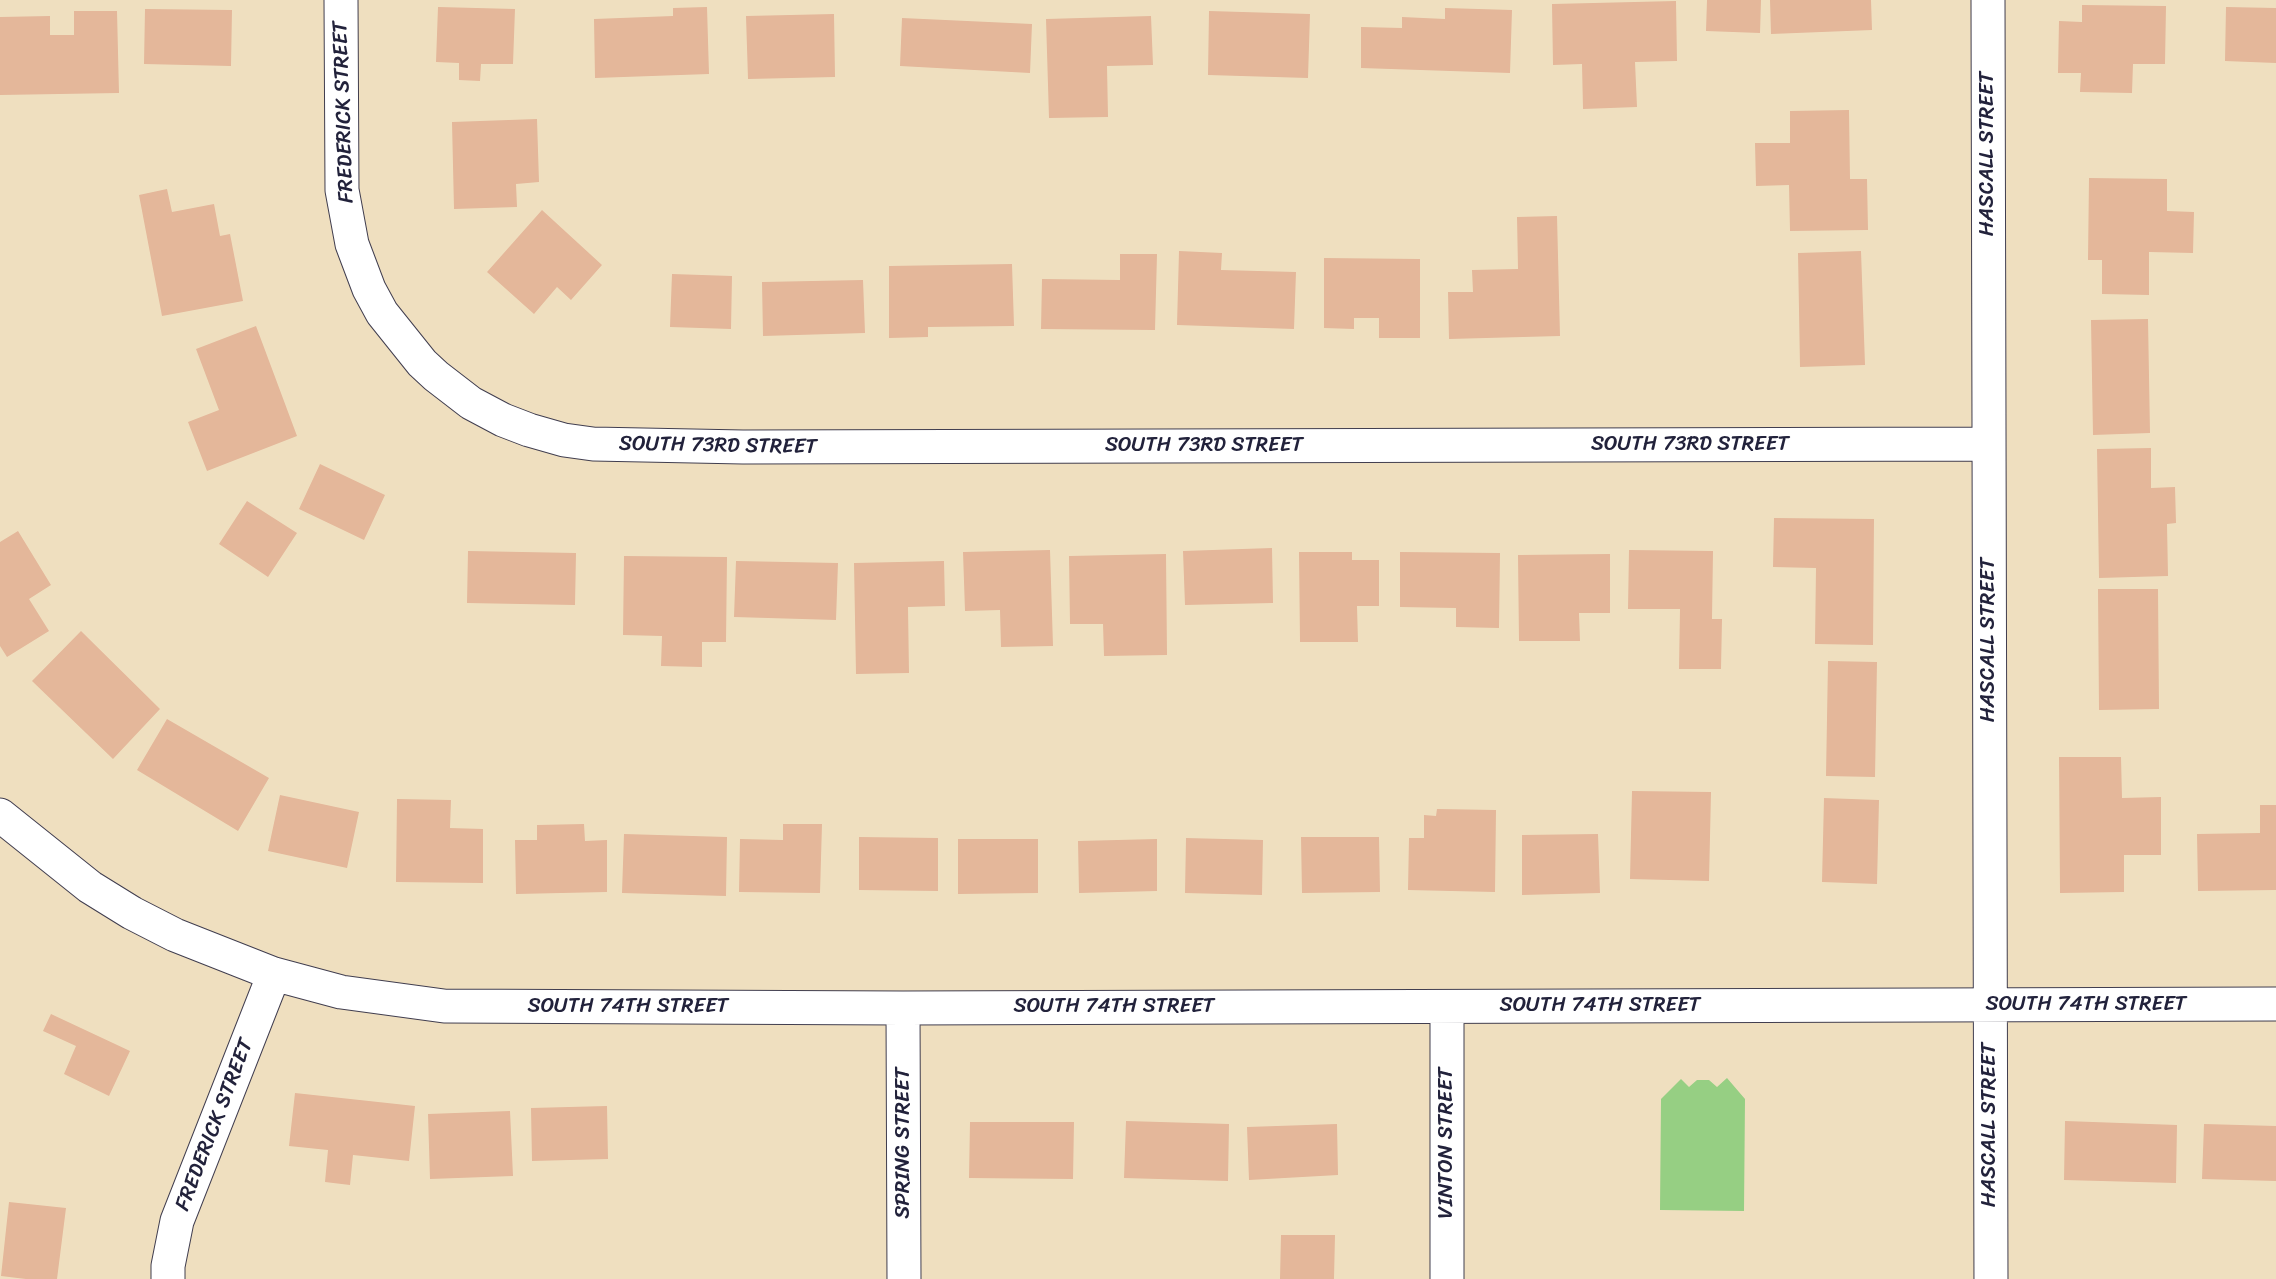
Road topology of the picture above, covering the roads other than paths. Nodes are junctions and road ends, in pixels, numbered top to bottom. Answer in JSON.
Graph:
{"nodes":[{"id":1,"x":340,"y":0,"type":"edge"},
{"id":2,"x":1988,"y":0,"type":"edge"},
{"id":3,"x":436,"y":376,"type":"joint"},
{"id":4,"x":1988,"y":444,"type":"junction"},
{"id":5,"x":0,"y":815,"type":"edge"},
{"id":6,"x":274,"y":974,"type":"junction"},
{"id":7,"x":2276,"y":1004,"type":"edge"},
{"id":8,"x":1990,"y":1005,"type":"junction"},
{"id":9,"x":1447,"y":1007,"type":"junction"},
{"id":10,"x":903,"y":1008,"type":"junction"},
{"id":11,"x":168,"y":1279,"type":"edge"},
{"id":12,"x":904,"y":1279,"type":"edge"},
{"id":13,"x":1447,"y":1279,"type":"edge"},
{"id":14,"x":1991,"y":1279,"type":"edge"}],
"edges":[{"from":1,"to":3,"type":"street","name":"FREDERICK STREET"},
{"from":2,"to":4,"type":"street","name":"HASCALL STREET"},
{"from":3,"to":4,"type":"street","name":"SOUTH 73RD STREET"},
{"from":4,"to":8,"type":"street","name":"HASCALL STREET"},
{"from":5,"to":6,"type":"street","name":"SOUTH 74TH STREET"},
{"from":6,"to":10,"type":"street","name":"SOUTH 74TH STREET"},
{"from":6,"to":11,"type":"street","name":"FREDERICK STREET"},
{"from":7,"to":8,"type":"street","name":"SOUTH 74TH STREET"},
{"from":8,"to":9,"type":"street","name":"SOUTH 74TH STREET"},
{"from":8,"to":14,"type":"street","name":"HASCALL STREET"},
{"from":9,"to":10,"type":"street","name":"SOUTH 74TH STREET"},
{"from":9,"to":13,"type":"street","name":"VINTON STREET"},
{"from":10,"to":12,"type":"street","name":"SPRING STREET"}]}
